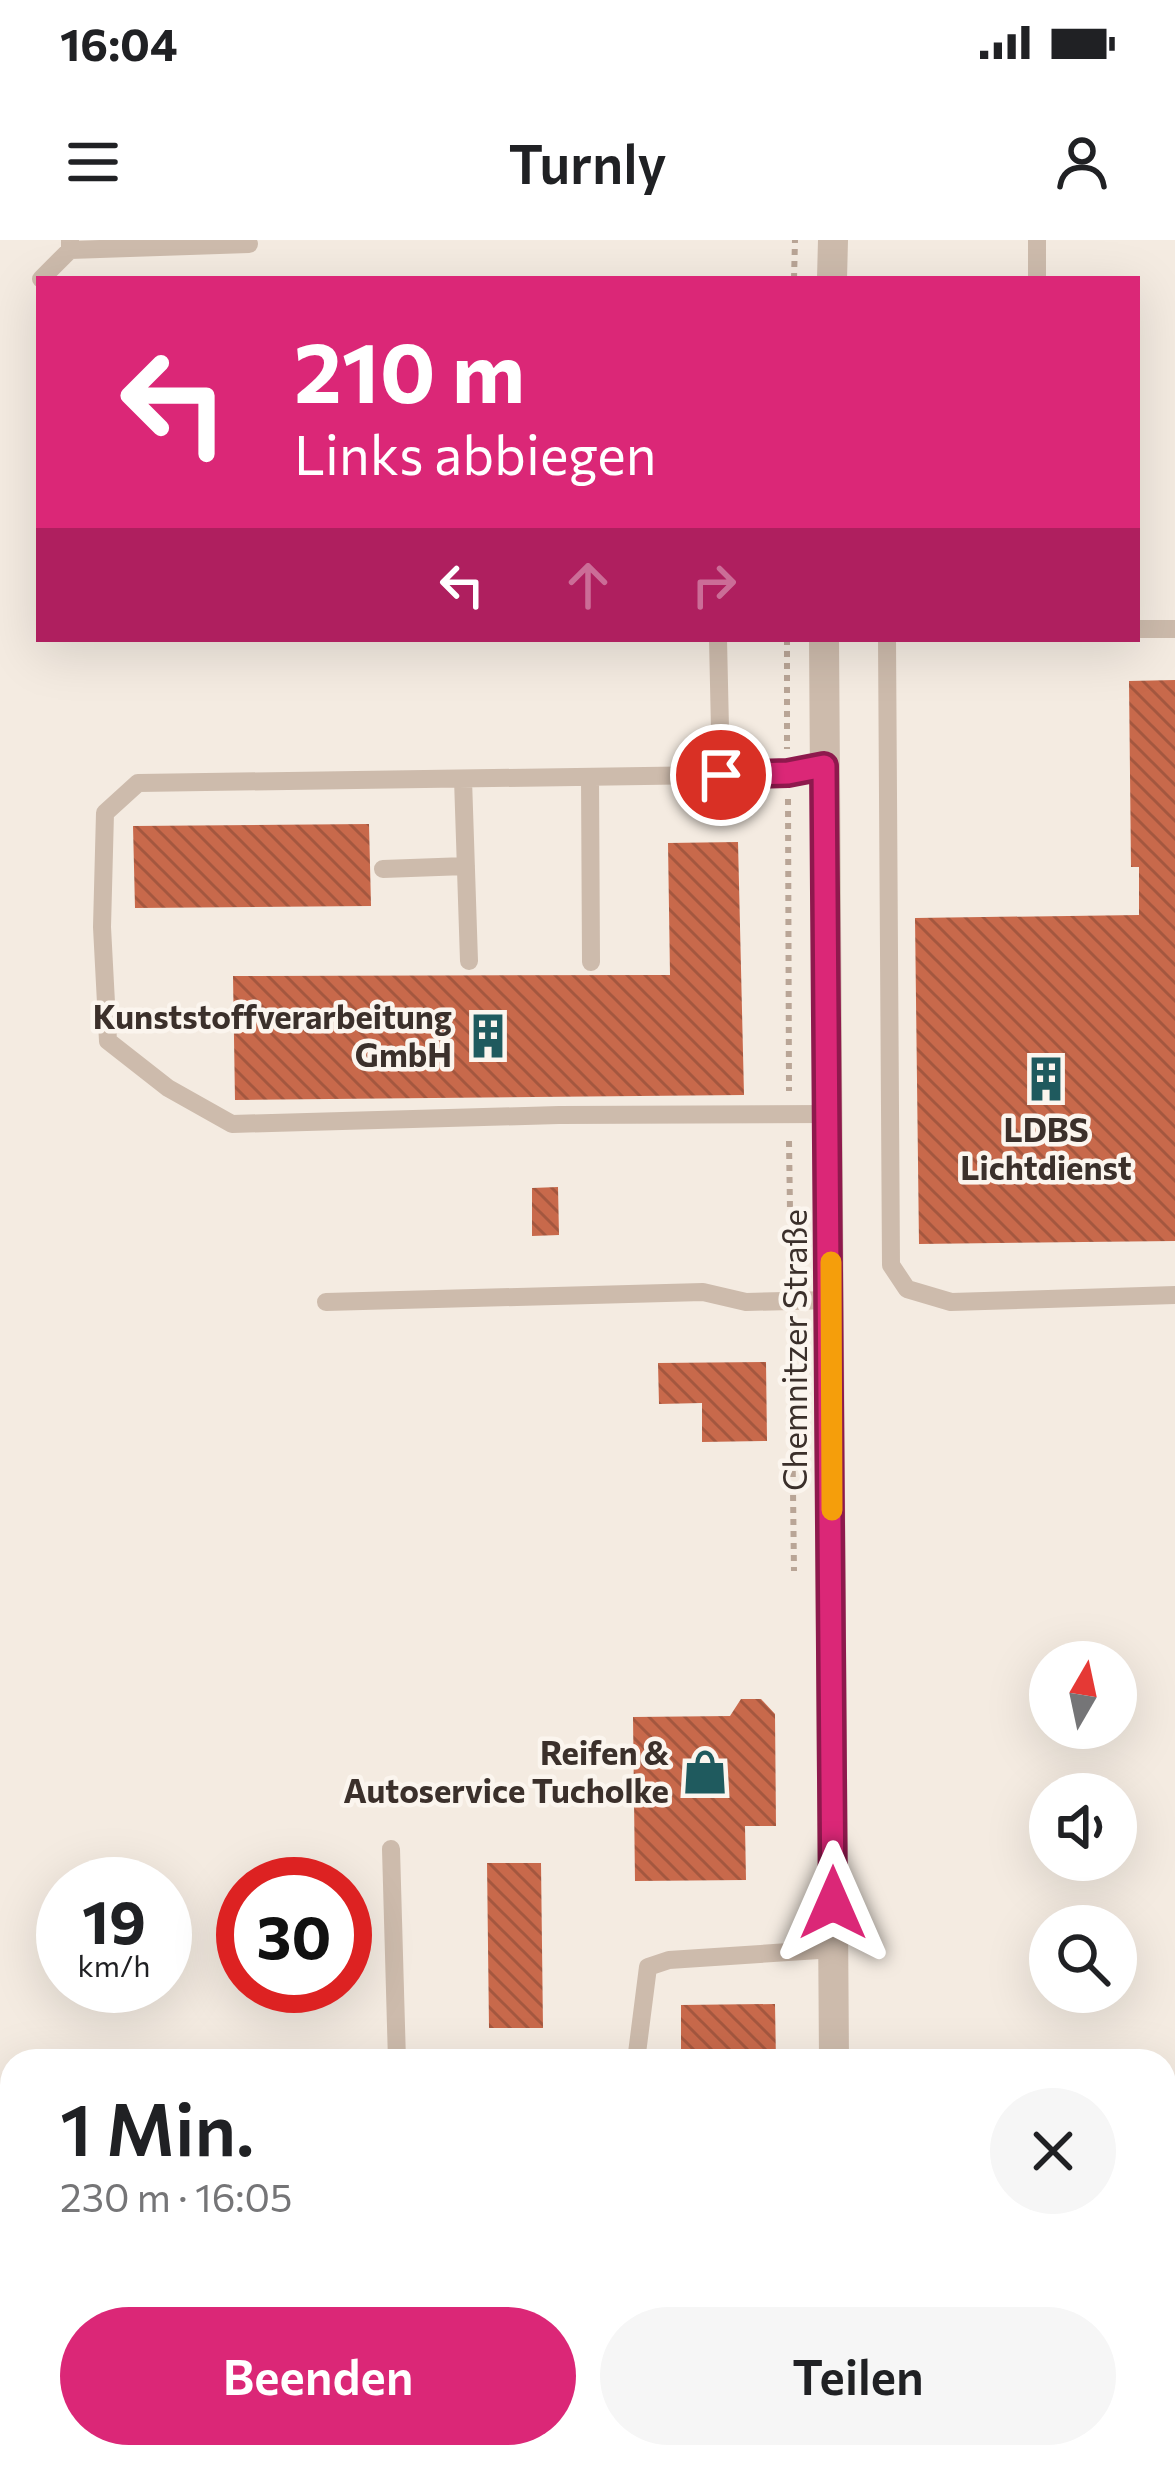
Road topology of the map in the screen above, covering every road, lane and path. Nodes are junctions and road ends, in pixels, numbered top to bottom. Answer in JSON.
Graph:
{"nodes":[{"id":1,"x":795,"y":240,"type":"edge"},
{"id":2,"x":833,"y":240,"type":"edge"},
{"id":3,"x":1037,"y":240,"type":"edge"},
{"id":4,"x":249,"y":244,"type":"dead end"},
{"id":5,"x":70,"y":245,"type":"edge"},
{"id":6,"x":44,"y":276,"type":"edge"},
{"id":7,"x":794,"y":276,"type":"edge"},
{"id":8,"x":832,"y":276,"type":"edge"},
{"id":9,"x":1037,"y":276,"type":"edge"},
{"id":10,"x":1140,"y":629,"type":"edge"},
{"id":11,"x":1175,"y":629,"type":"edge"},
{"id":12,"x":718,"y":642,"type":"edge"},
{"id":13,"x":787,"y":642,"type":"edge"},
{"id":14,"x":824,"y":642,"type":"edge"},
{"id":15,"x":887,"y":642,"type":"edge"},
{"id":16,"x":824,"y":766,"type":"junction"},
{"id":17,"x":788,"y":773,"type":"junction"},
{"id":18,"x":721,"y":775,"type":"junction"},
{"id":19,"x":590,"y":777,"type":"junction"},
{"id":20,"x":463,"y":778,"type":"junction"},
{"id":21,"x":466,"y":866,"type":"junction"},
{"id":22,"x":382,"y":869,"type":"dead end"},
{"id":23,"x":469,"y":961,"type":"dead end"},
{"id":24,"x":591,"y":962,"type":"dead end"},
{"id":25,"x":789,"y":1114,"type":"junction"},
{"id":26,"x":830,"y":1114,"type":"junction"},
{"id":27,"x":1175,"y":1295,"type":"edge"},
{"id":28,"x":791,"y":1300,"type":"junction"},
{"id":29,"x":831,"y":1300,"type":"junction"},
{"id":30,"x":326,"y":1302,"type":"dead end"},
{"id":31,"x":794,"y":1579,"type":"dead end"},
{"id":32,"x":391,"y":1849,"type":"dead end"},
{"id":33,"x":834,"y":1949,"type":"junction"},
{"id":34,"x":397,"y":2049,"type":"edge"},
{"id":35,"x":638,"y":2049,"type":"edge"},
{"id":36,"x":834,"y":2049,"type":"edge"}],
"edges":[{"from":1,"to":7,"type":"path"},
{"from":2,"to":8,"type":"street"},
{"from":3,"to":9,"type":"lane"},
{"from":4,"to":5,"type":"lane"},
{"from":5,"to":6,"type":"lane"},
{"from":10,"to":11,"type":"lane"},
{"from":12,"to":18,"type":"lane"},
{"from":13,"to":17,"type":"path"},
{"from":14,"to":16,"type":"street","name":"Chemnitzer Straße"},
{"from":15,"to":27,"type":"lane"},
{"from":16,"to":17,"type":"lane"},
{"from":16,"to":26,"type":"street","name":"Chemnitzer Straße"},
{"from":17,"to":18,"type":"lane"},
{"from":17,"to":25,"type":"path"},
{"from":18,"to":19,"type":"lane"},
{"from":19,"to":20,"type":"lane"},
{"from":19,"to":24,"type":"lane"},
{"from":20,"to":21,"type":"lane"},
{"from":20,"to":25,"type":"lane"},
{"from":21,"to":22,"type":"lane"},
{"from":21,"to":23,"type":"lane"},
{"from":25,"to":26,"type":"lane"},
{"from":25,"to":28,"type":"path"},
{"from":26,"to":29,"type":"street","name":"Chemnitzer Straße"},
{"from":28,"to":29,"type":"lane"},
{"from":28,"to":30,"type":"lane"},
{"from":28,"to":31,"type":"path"},
{"from":29,"to":33,"type":"street","name":"Chemnitzer Straße"},
{"from":32,"to":34,"type":"lane"},
{"from":33,"to":35,"type":"lane"},
{"from":33,"to":36,"type":"street","name":"Chemnitzer Straße"}]}
